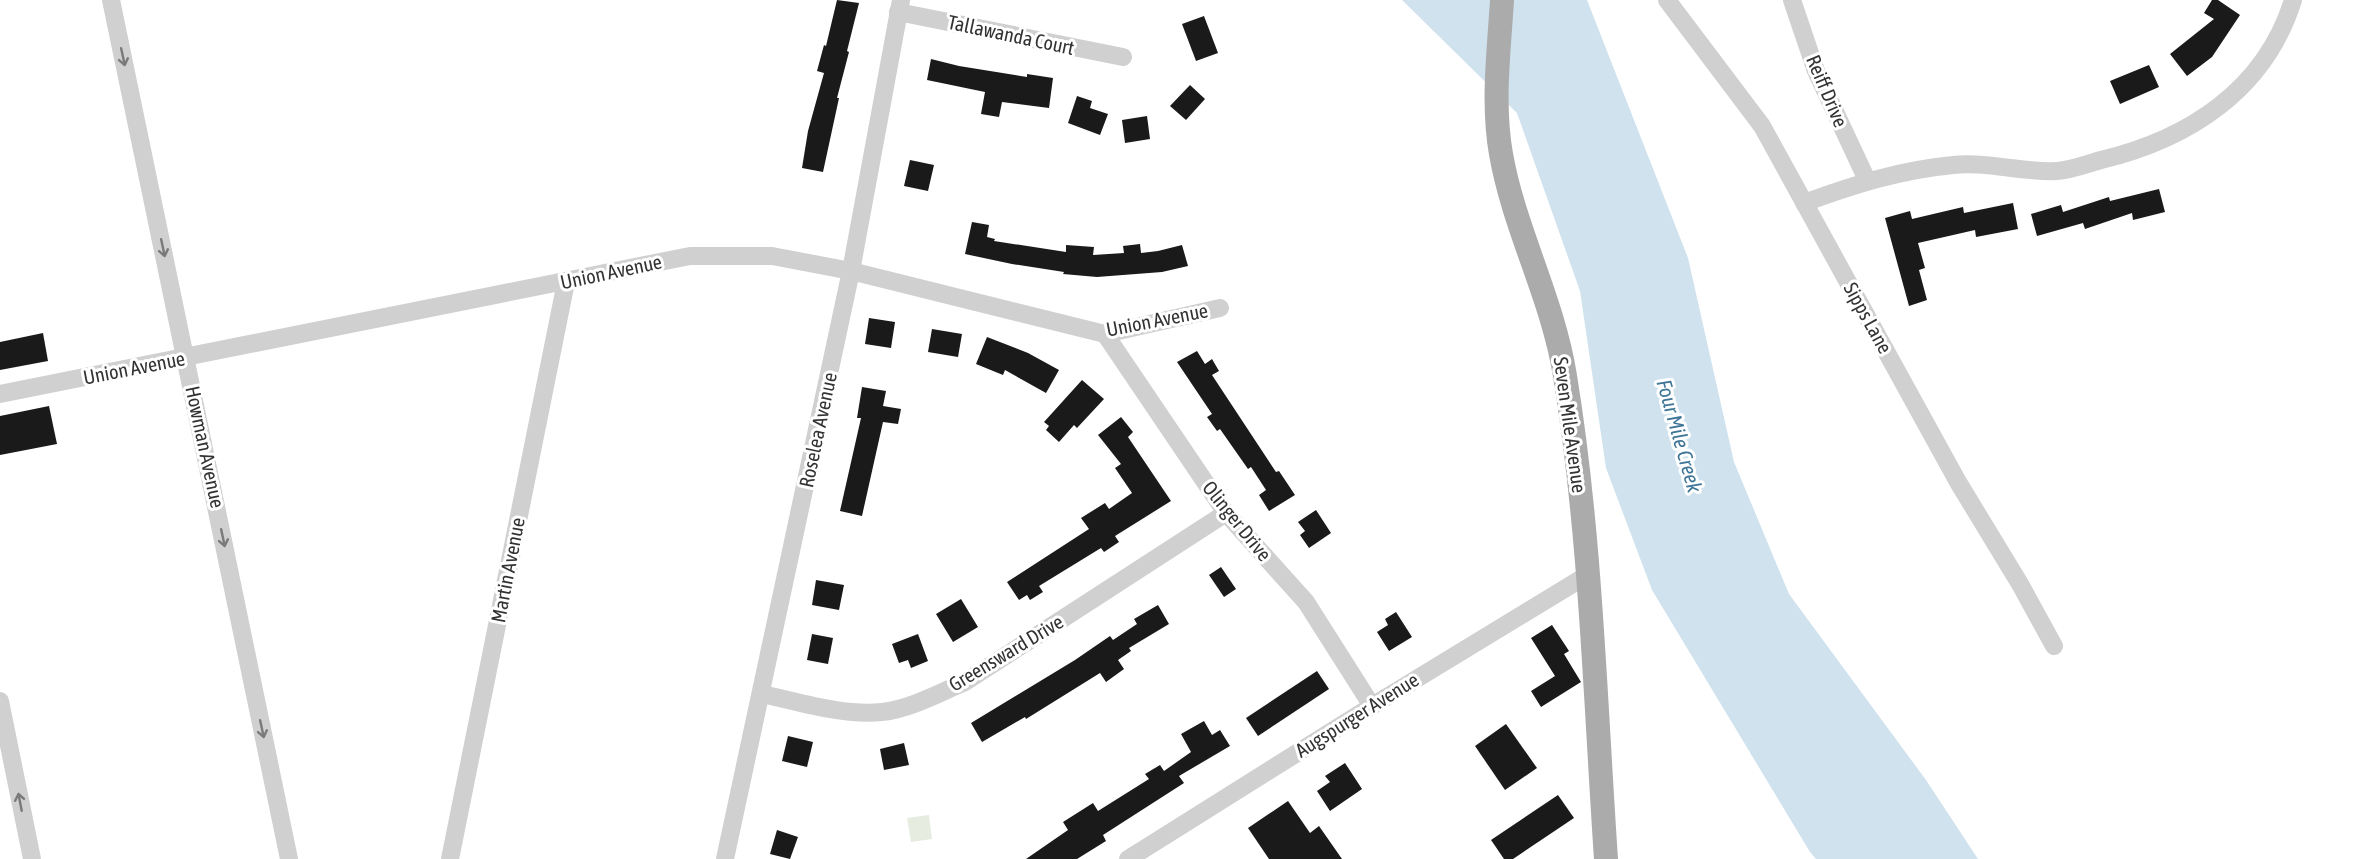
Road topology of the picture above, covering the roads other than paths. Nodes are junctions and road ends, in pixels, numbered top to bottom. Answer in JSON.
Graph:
{"nodes":[{"id":1,"x":111,"y":0,"type":"edge"},
{"id":2,"x":1502,"y":0,"type":"edge"},
{"id":3,"x":1667,"y":0,"type":"edge"},
{"id":4,"x":1792,"y":0,"type":"edge"},
{"id":5,"x":2293,"y":0,"type":"edge"},
{"id":6,"x":900,"y":6,"type":"edge"},
{"id":7,"x":1123,"y":57,"type":"dead end"},
{"id":8,"x":1867,"y":180,"type":"junction"},
{"id":9,"x":1804,"y":203,"type":"junction"},
{"id":10,"x":851,"y":271,"type":"junction"},
{"id":11,"x":566,"y":282,"type":"junction"},
{"id":12,"x":1220,"y":308,"type":"dead end"},
{"id":13,"x":1105,"y":334,"type":"junction"},
{"id":14,"x":186,"y":358,"type":"junction"},
{"id":15,"x":0,"y":394,"type":"edge"},
{"id":16,"x":1226,"y":513,"type":"junction"},
{"id":17,"x":1588,"y":574,"type":"junction"},
{"id":18,"x":2054,"y":646,"type":"dead end"},
{"id":19,"x":762,"y":694,"type":"junction"},
{"id":20,"x":0,"y":701,"type":"edge"},
{"id":21,"x":1372,"y":706,"type":"junction"},
{"id":22,"x":32,"y":859,"type":"edge"},
{"id":23,"x":289,"y":859,"type":"edge"},
{"id":24,"x":450,"y":859,"type":"edge"},
{"id":25,"x":725,"y":859,"type":"edge"},
{"id":26,"x":1128,"y":859,"type":"edge"},
{"id":27,"x":1606,"y":859,"type":"edge"}],
"edges":[{"from":1,"to":14,"type":"street","name":"Howman Avenue","one_way":true},
{"from":2,"to":17,"type":"main road","name":"Seven Mile Avenue"},
{"from":3,"to":9,"type":"street","name":"Sipps Lane"},
{"from":4,"to":8,"type":"street","name":"Reiff Drive"},
{"from":5,"to":8,"type":"street"},
{"from":6,"to":7,"type":"street","name":"Tallawanda Court"},
{"from":6,"to":10,"type":"street","name":"Roselea Avenue"},
{"from":8,"to":9,"type":"street"},
{"from":9,"to":18,"type":"street","name":"Sipps Lane"},
{"from":10,"to":11,"type":"street","name":"Union Avenue"},
{"from":10,"to":13,"type":"street","name":"Union Avenue"},
{"from":10,"to":19,"type":"street","name":"Roselea Avenue"},
{"from":11,"to":14,"type":"street","name":"Union Avenue"},
{"from":11,"to":24,"type":"street","name":"Martin Avenue"},
{"from":12,"to":13,"type":"street","name":"Union Avenue"},
{"from":13,"to":16,"type":"street","name":"Olinger Drive"},
{"from":14,"to":15,"type":"street","name":"Union Avenue"},
{"from":14,"to":23,"type":"street","name":"Howman Avenue","one_way":true},
{"from":16,"to":19,"type":"street","name":"Greensward Drive"},
{"from":16,"to":21,"type":"street","name":"Olinger Drive"},
{"from":17,"to":21,"type":"street","name":"Augspurger Avenue"},
{"from":17,"to":27,"type":"main road","name":"Seven Mile Avenue"},
{"from":19,"to":25,"type":"street","name":"Roselea Avenue"},
{"from":22,"to":20,"type":"street","one_way":true},
{"from":21,"to":26,"type":"street","name":"Augspurger Avenue"}]}
